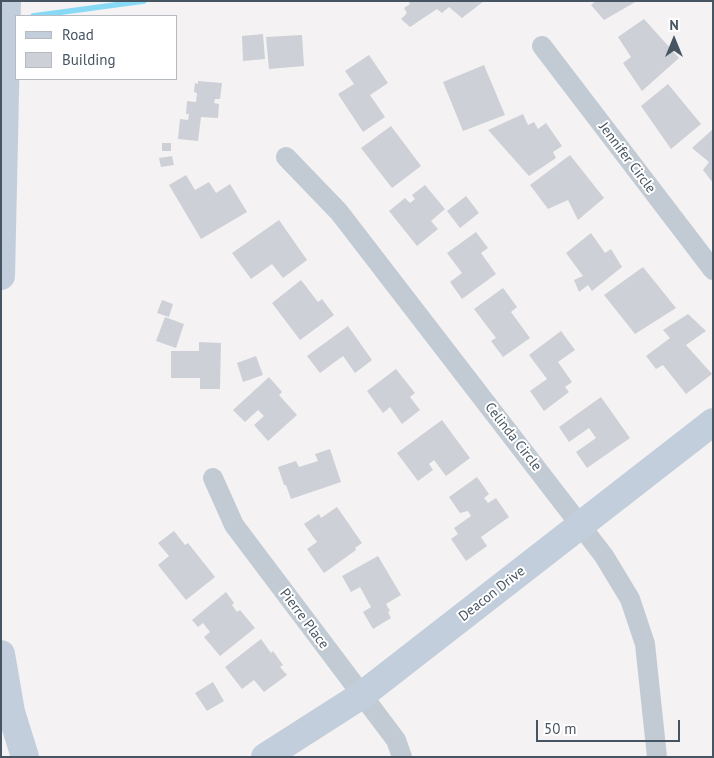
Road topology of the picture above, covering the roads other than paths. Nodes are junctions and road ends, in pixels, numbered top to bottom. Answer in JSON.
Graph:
{"nodes":[{"id":1,"x":7,"y":1,"type":"edge"},
{"id":2,"x":542,"y":46,"type":"dead end"},
{"id":3,"x":286,"y":157,"type":"dead end"},
{"id":4,"x":713,"y":270,"type":"edge"},
{"id":5,"x":1,"y":276,"type":"edge"},
{"id":6,"x":713,"y":422,"type":"edge"},
{"id":7,"x":213,"y":478,"type":"dead end"},
{"id":8,"x":581,"y":526,"type":"junction"},
{"id":9,"x":1,"y":654,"type":"edge"},
{"id":10,"x":362,"y":696,"type":"junction"},
{"id":11,"x":25,"y":757,"type":"edge"},
{"id":12,"x":264,"y":757,"type":"edge"},
{"id":13,"x":402,"y":757,"type":"edge"},
{"id":14,"x":657,"y":757,"type":"edge"}],
"edges":[{"from":1,"to":5,"type":"street"},
{"from":2,"to":4,"type":"street","name":"Jennifer Circle"},
{"from":3,"to":8,"type":"street","name":"Celinda Circle"},
{"from":6,"to":8,"type":"street","name":"Deacon Drive"},
{"from":7,"to":10,"type":"street","name":"Pierre Place"},
{"from":8,"to":10,"type":"street","name":"Deacon Drive"},
{"from":8,"to":14,"type":"street","name":"Celinda Circle"},
{"from":9,"to":11,"type":"street"},
{"from":10,"to":12,"type":"street","name":"Deacon Drive"},
{"from":10,"to":13,"type":"street","name":"Pierre Place"}]}
